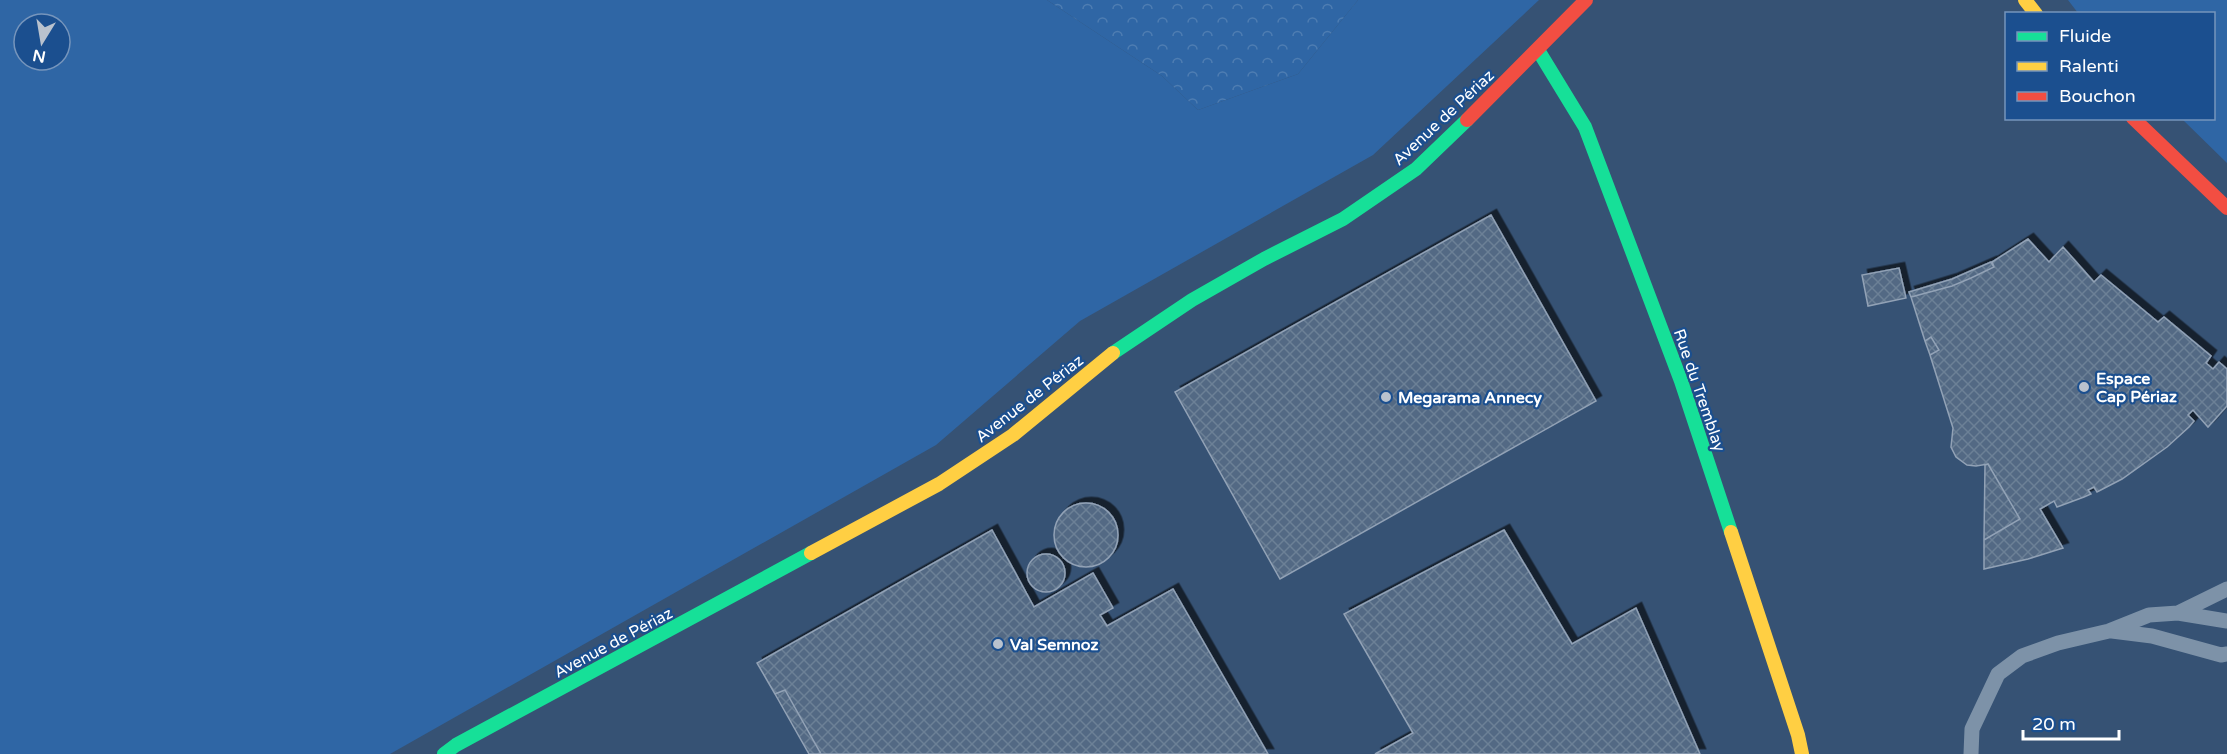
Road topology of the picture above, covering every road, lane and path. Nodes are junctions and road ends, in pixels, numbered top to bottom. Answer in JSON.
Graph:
{"nodes":[{"id":1,"x":1586,"y":0,"type":"edge"},
{"id":2,"x":2025,"y":0,"type":"edge"},
{"id":3,"x":2034,"y":12,"type":"edge"},
{"id":4,"x":1538,"y":50,"type":"junction"},
{"id":5,"x":2135,"y":120,"type":"edge"},
{"id":6,"x":2227,"y":208,"type":"edge"},
{"id":7,"x":2227,"y":589,"type":"edge"},
{"id":8,"x":2178,"y":613,"type":"junction"},
{"id":9,"x":2227,"y":621,"type":"edge"},
{"id":10,"x":2109,"y":631,"type":"junction"},
{"id":11,"x":2224,"y":655,"type":"edge"},
{"id":12,"x":444,"y":754,"type":"edge"},
{"id":13,"x":1802,"y":754,"type":"edge"},
{"id":14,"x":1971,"y":754,"type":"edge"}],
"edges":[{"from":1,"to":4,"type":"street","name":"Avenue de Périaz"},
{"from":2,"to":3,"type":"street"},
{"from":4,"to":12,"type":"street","name":"Avenue de Périaz"},
{"from":4,"to":13,"type":"street","name":"Rue du Tremblay"},
{"from":5,"to":6,"type":"street"},
{"from":7,"to":8,"type":"lane"},
{"from":8,"to":9,"type":"lane"},
{"from":8,"to":10,"type":"lane"},
{"from":10,"to":11,"type":"lane"},
{"from":10,"to":14,"type":"lane"}]}
